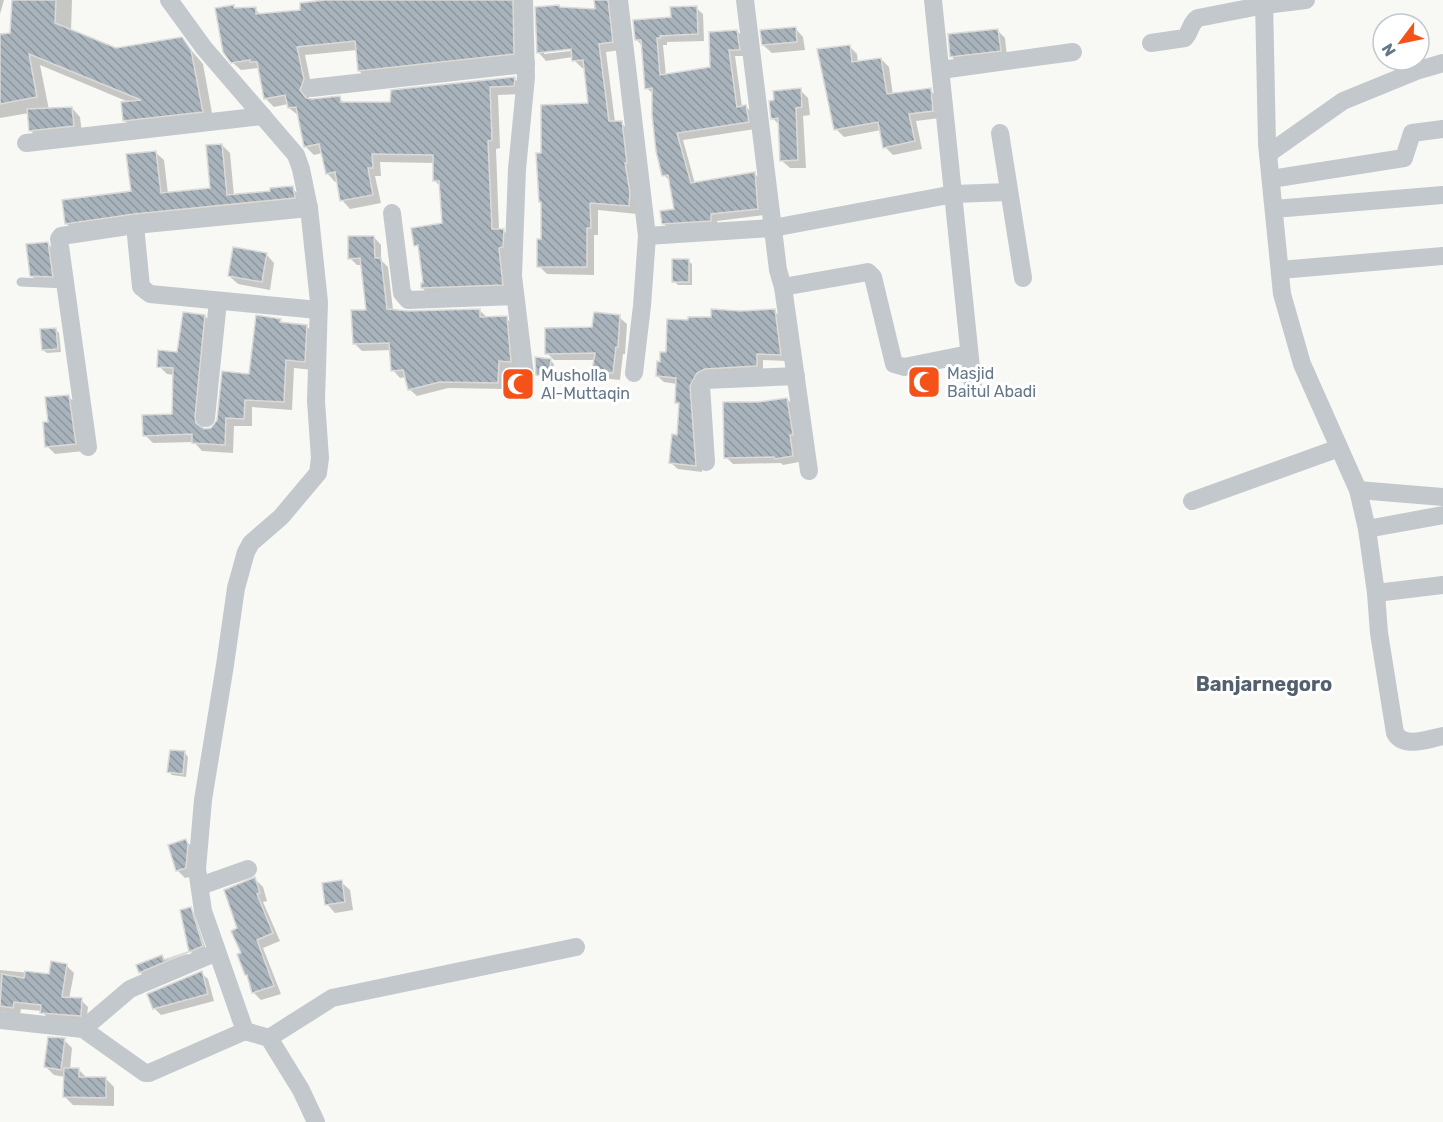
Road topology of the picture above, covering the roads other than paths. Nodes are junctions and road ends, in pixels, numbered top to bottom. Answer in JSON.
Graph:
{"nodes":[{"id":1,"x":169,"y":0,"type":"edge"},
{"id":2,"x":524,"y":0,"type":"edge"},
{"id":3,"x":619,"y":0,"type":"edge"},
{"id":4,"x":745,"y":0,"type":"edge"},
{"id":5,"x":933,"y":0,"type":"edge"},
{"id":6,"x":1306,"y":0,"type":"edge"},
{"id":7,"x":1265,"y":3,"type":"edge"},
{"id":8,"x":1151,"y":43,"type":"dead end"},
{"id":9,"x":1073,"y":52,"type":"dead end"},
{"id":10,"x":526,"y":63,"type":"junction"},
{"id":11,"x":1443,"y":63,"type":"edge"},
{"id":12,"x":941,"y":70,"type":"junction"},
{"id":13,"x":311,"y":88,"type":"dead end"},
{"id":14,"x":263,"y":116,"type":"junction"},
{"id":15,"x":1443,"y":129,"type":"edge"},
{"id":16,"x":1000,"y":133,"type":"dead end"},
{"id":17,"x":26,"y":143,"type":"dead end"},
{"id":18,"x":1268,"y":154,"type":"junction"},
{"id":19,"x":1271,"y":179,"type":"junction"},
{"id":20,"x":1009,"y":192,"type":"junction"},
{"id":21,"x":954,"y":194,"type":"junction"},
{"id":22,"x":1443,"y":195,"type":"edge"},
{"id":23,"x":309,"y":208,"type":"junction"},
{"id":24,"x":1274,"y":209,"type":"junction"},
{"id":25,"x":392,"y":213,"type":"dead end"},
{"id":26,"x":135,"y":225,"type":"junction"},
{"id":27,"x":773,"y":228,"type":"junction"},
{"id":28,"x":647,"y":236,"type":"junction"},
{"id":29,"x":1443,"y":256,"type":"edge"},
{"id":30,"x":1280,"y":270,"type":"junction"},
{"id":31,"x":1023,"y":278,"type":"dead end"},
{"id":32,"x":21,"y":282,"type":"dead end"},
{"id":33,"x":65,"y":284,"type":"junction"},
{"id":34,"x":783,"y":287,"type":"junction"},
{"id":35,"x":515,"y":296,"type":"junction"},
{"id":36,"x":218,"y":301,"type":"junction"},
{"id":37,"x":318,"y":310,"type":"junction"},
{"id":38,"x":969,"y":354,"type":"junction"},
{"id":39,"x":634,"y":373,"type":"dead end"},
{"id":40,"x":525,"y":375,"type":"dead end"},
{"id":41,"x":796,"y":376,"type":"junction"},
{"id":42,"x":973,"y":387,"type":"dead end"},
{"id":43,"x":206,"y":418,"type":"dead end"},
{"id":44,"x":88,"y":447,"type":"dead end"},
{"id":45,"x":1339,"y":448,"type":"junction"},
{"id":46,"x":706,"y":462,"type":"dead end"},
{"id":47,"x":810,"y":471,"type":"dead end"},
{"id":48,"x":1358,"y":490,"type":"junction"},
{"id":49,"x":1443,"y":497,"type":"edge"},
{"id":50,"x":1192,"y":501,"type":"dead end"},
{"id":51,"x":1443,"y":515,"type":"edge"},
{"id":52,"x":1367,"y":529,"type":"junction"},
{"id":53,"x":1443,"y":585,"type":"edge"},
{"id":54,"x":1376,"y":593,"type":"junction"},
{"id":55,"x":1443,"y":736,"type":"edge"},
{"id":56,"x":248,"y":869,"type":"dead end"},
{"id":57,"x":200,"y":886,"type":"junction"},
{"id":58,"x":576,"y":947,"type":"dead end"},
{"id":59,"x":217,"y":952,"type":"junction"},
{"id":60,"x":0,"y":1020,"type":"edge"},
{"id":61,"x":83,"y":1029,"type":"junction"},
{"id":62,"x":245,"y":1031,"type":"junction"},
{"id":63,"x":269,"y":1038,"type":"junction"},
{"id":64,"x":316,"y":1122,"type":"edge"}],
"edges":[{"from":1,"to":14,"type":"street"},
{"from":2,"to":10,"type":"street"},
{"from":3,"to":28,"type":"street"},
{"from":4,"to":27,"type":"street"},
{"from":5,"to":12,"type":"street"},
{"from":6,"to":7,"type":"street"},
{"from":7,"to":8,"type":"street"},
{"from":7,"to":18,"type":"street"},
{"from":9,"to":12,"type":"street"},
{"from":10,"to":13,"type":"street"},
{"from":10,"to":35,"type":"street"},
{"from":11,"to":18,"type":"street"},
{"from":12,"to":21,"type":"street"},
{"from":14,"to":17,"type":"street"},
{"from":14,"to":23,"type":"street"},
{"from":15,"to":19,"type":"street"},
{"from":16,"to":20,"type":"street"},
{"from":18,"to":19,"type":"street"},
{"from":19,"to":24,"type":"street"},
{"from":20,"to":21,"type":"street"},
{"from":20,"to":31,"type":"street"},
{"from":21,"to":27,"type":"street"},
{"from":21,"to":38,"type":"street"},
{"from":22,"to":24,"type":"street"},
{"from":23,"to":26,"type":"street"},
{"from":23,"to":37,"type":"street"},
{"from":24,"to":30,"type":"street"},
{"from":25,"to":35,"type":"street"},
{"from":26,"to":33,"type":"street"},
{"from":26,"to":36,"type":"street"},
{"from":27,"to":28,"type":"street"},
{"from":27,"to":34,"type":"street"},
{"from":28,"to":39,"type":"street"},
{"from":29,"to":30,"type":"street"},
{"from":30,"to":45,"type":"street"},
{"from":32,"to":33,"type":"lane"},
{"from":33,"to":44,"type":"street"},
{"from":34,"to":38,"type":"street"},
{"from":34,"to":41,"type":"street"},
{"from":35,"to":40,"type":"street"},
{"from":36,"to":37,"type":"street"},
{"from":36,"to":43,"type":"street"},
{"from":37,"to":57,"type":"street"},
{"from":38,"to":42,"type":"street"},
{"from":41,"to":46,"type":"street"},
{"from":41,"to":47,"type":"street"},
{"from":45,"to":48,"type":"street"},
{"from":45,"to":50,"type":"street"},
{"from":48,"to":49,"type":"street"},
{"from":48,"to":52,"type":"street"},
{"from":51,"to":52,"type":"street"},
{"from":52,"to":54,"type":"street"},
{"from":53,"to":54,"type":"street"},
{"from":54,"to":55,"type":"street"},
{"from":56,"to":57,"type":"street"},
{"from":57,"to":59,"type":"street"},
{"from":58,"to":63,"type":"street"},
{"from":59,"to":61,"type":"street"},
{"from":59,"to":62,"type":"street"},
{"from":60,"to":61,"type":"street"},
{"from":61,"to":62,"type":"street"},
{"from":62,"to":63,"type":"street"},
{"from":63,"to":64,"type":"street"}]}
